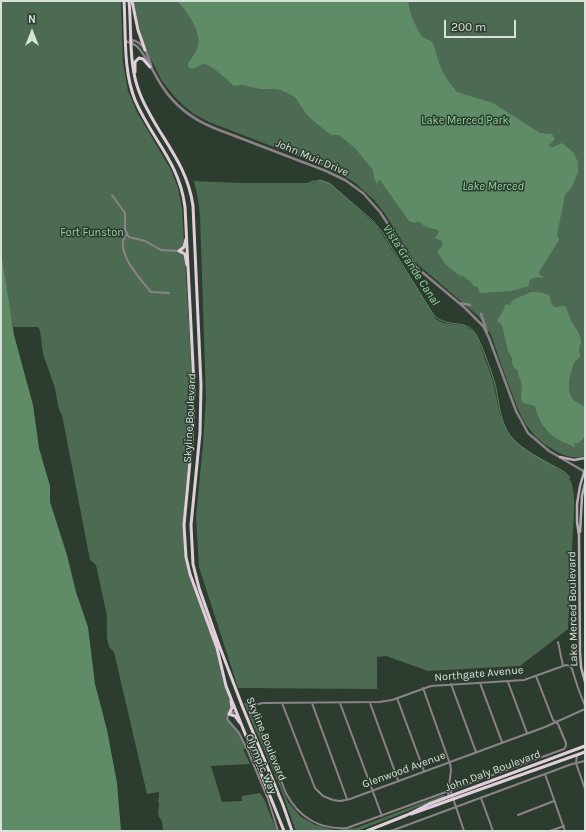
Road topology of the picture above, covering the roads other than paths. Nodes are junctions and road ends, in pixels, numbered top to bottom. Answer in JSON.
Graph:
{"nodes":[{"id":1,"x":124,"y":1,"type":"edge"},
{"id":2,"x":131,"y":1,"type":"edge"},
{"id":3,"x":126,"y":41,"type":"junction"},
{"id":4,"x":131,"y":42,"type":"junction"},
{"id":5,"x":145,"y":50,"type":"junction"},
{"id":6,"x":150,"y":67,"type":"junction"},
{"id":7,"x":153,"y":70,"type":"junction"},
{"id":8,"x":135,"y":78,"type":"junction"},
{"id":9,"x":112,"y":195,"type":"dead end"},
{"id":10,"x":127,"y":234,"type":"junction"},
{"id":11,"x":187,"y":234,"type":"junction"},
{"id":12,"x":179,"y":251,"type":"junction"},
{"id":13,"x":189,"y":277,"type":"junction"},
{"id":14,"x":168,"y":292,"type":"dead end"},
{"id":15,"x":459,"y":303,"type":"junction"},
{"id":16,"x":470,"y":305,"type":"dead end"},
{"id":17,"x":482,"y":314,"type":"dead end"},
{"id":18,"x":487,"y":334,"type":"junction"},
{"id":19,"x":560,"y":457,"type":"junction"},
{"id":20,"x":585,"y":458,"type":"edge"},
{"id":21,"x":585,"y":471,"type":"edge"},
{"id":22,"x":585,"y":483,"type":"edge"},
{"id":23,"x":579,"y":535,"type":"junction"},
{"id":24,"x":558,"y":642,"type":"dead end"},
{"id":25,"x":563,"y":666,"type":"junction"},
{"id":26,"x":536,"y":676,"type":"junction"},
{"id":27,"x":508,"y":682,"type":"junction"},
{"id":28,"x":585,"y":682,"type":"edge"},
{"id":29,"x":480,"y":683,"type":"junction"},
{"id":30,"x":451,"y":684,"type":"junction"},
{"id":31,"x":235,"y":688,"type":"junction"},
{"id":32,"x":423,"y":688,"type":"junction"},
{"id":33,"x":229,"y":692,"type":"junction"},
{"id":34,"x":397,"y":698,"type":"junction"},
{"id":35,"x":282,"y":703,"type":"junction"},
{"id":36,"x":312,"y":703,"type":"junction"},
{"id":37,"x":340,"y":703,"type":"junction"},
{"id":38,"x":370,"y":703,"type":"junction"},
{"id":39,"x":585,"y":706,"type":"edge"},
{"id":40,"x":585,"y":709,"type":"edge"},
{"id":41,"x":236,"y":711,"type":"junction"},
{"id":42,"x":229,"y":714,"type":"junction"},
{"id":43,"x":555,"y":722,"type":"junction"},
{"id":44,"x":242,"y":726,"type":"junction"},
{"id":45,"x":252,"y":730,"type":"junction"},
{"id":46,"x":527,"y":733,"type":"junction"},
{"id":47,"x":502,"y":742,"type":"junction"},
{"id":48,"x":585,"y":746,"type":"edge"},
{"id":49,"x":476,"y":752,"type":"junction"},
{"id":50,"x":585,"y":752,"type":"edge"},
{"id":51,"x":577,"y":755,"type":"junction"},
{"id":52,"x":585,"y":761,"type":"edge"},
{"id":53,"x":450,"y":762,"type":"junction"},
{"id":54,"x":576,"y":763,"type":"junction"},
{"id":55,"x":424,"y":771,"type":"junction"},
{"id":56,"x":544,"y":774,"type":"junction"},
{"id":57,"x":398,"y":781,"type":"junction"},
{"id":58,"x":585,"y":789,"type":"edge"},
{"id":59,"x":373,"y":790,"type":"junction"},
{"id":60,"x":449,"y":791,"type":"junction"},
{"id":61,"x":452,"y":798,"type":"junction"},
{"id":62,"x":481,"y":798,"type":"junction"},
{"id":63,"x":347,"y":800,"type":"junction"},
{"id":64,"x":554,"y":800,"type":"junction"},
{"id":65,"x":456,"y":807,"type":"junction"},
{"id":66,"x":518,"y":815,"type":"dead end"},
{"id":67,"x":382,"y":816,"type":"junction"},
{"id":68,"x":564,"y":826,"type":"junction"},
{"id":69,"x":284,"y":830,"type":"edge"},
{"id":70,"x":278,"y":831,"type":"edge"},
{"id":71,"x":292,"y":831,"type":"edge"},
{"id":72,"x":367,"y":831,"type":"edge"},
{"id":73,"x":391,"y":831,"type":"edge"},
{"id":74,"x":464,"y":831,"type":"edge"},
{"id":75,"x":494,"y":831,"type":"edge"},
{"id":76,"x":550,"y":831,"type":"edge"},
{"id":77,"x":565,"y":831,"type":"edge"}],
"edges":[{"from":1,"to":3,"type":"main road","name":"Skyline Boulevard"},
{"from":2,"to":4,"type":"main road","name":"Skyline Boulevard"},
{"from":2,"to":5,"type":"main road"},
{"from":3,"to":4,"type":"street","name":"John Muir Drive"},
{"from":3,"to":11,"type":"main road","name":"Skyline Boulevard"},
{"from":4,"to":5,"type":"street","name":"John Muir Drive"},
{"from":4,"to":6,"type":"street","name":"John Muir Drive"},
{"from":4,"to":8,"type":"main road","name":"Skyline Boulevard"},
{"from":5,"to":7,"type":"street","name":"John Muir Drive"},
{"from":6,"to":7,"type":"street","name":"John Muir Drive"},
{"from":6,"to":8,"type":"main road"},
{"from":7,"to":15,"type":"street","name":"John Muir Drive"},
{"from":8,"to":31,"type":"main road","name":"Skyline Boulevard"},
{"from":9,"to":10,"type":"street"},
{"from":10,"to":12,"type":"street"},
{"from":10,"to":14,"type":"street"},
{"from":11,"to":12,"type":"main road"},
{"from":11,"to":13,"type":"main road","name":"Skyline Boulevard"},
{"from":12,"to":13,"type":"main road"},
{"from":13,"to":33,"type":"main road","name":"Skyline Boulevard"},
{"from":15,"to":16,"type":"street"},
{"from":15,"to":18,"type":"street","name":"John Muir Drive"},
{"from":17,"to":18,"type":"street"},
{"from":18,"to":19,"type":"street","name":"John Muir Drive"},
{"from":19,"to":20,"type":"main road"},
{"from":19,"to":21,"type":"street","name":"John Muir Drive"},
{"from":21,"to":23,"type":"main road","name":"Lake Merced Boulevard"},
{"from":22,"to":23,"type":"main road","name":"Lake Merced Boulevard"},
{"from":23,"to":28,"type":"main road","name":"Lake Merced Boulevard"},
{"from":24,"to":25,"type":"street"},
{"from":25,"to":26,"type":"street","name":"Northgate Avenue"},
{"from":25,"to":39,"type":"street"},
{"from":26,"to":27,"type":"street","name":"Northgate Avenue"},
{"from":26,"to":43,"type":"street"},
{"from":27,"to":29,"type":"street","name":"Northgate Avenue"},
{"from":27,"to":46,"type":"street"},
{"from":29,"to":30,"type":"street","name":"Northgate Avenue"},
{"from":29,"to":47,"type":"street"},
{"from":30,"to":32,"type":"street","name":"Northgate Avenue"},
{"from":30,"to":49,"type":"street"},
{"from":31,"to":41,"type":"main road"},
{"from":31,"to":45,"type":"main road","name":"Skyline Boulevard"},
{"from":32,"to":34,"type":"street","name":"Northgate Avenue"},
{"from":32,"to":53,"type":"street"},
{"from":33,"to":41,"type":"main road","name":"Skyline Boulevard"},
{"from":33,"to":42,"type":"main road"},
{"from":34,"to":38,"type":"street","name":"Northgate Avenue"},
{"from":34,"to":55,"type":"street"},
{"from":35,"to":36,"type":"street","name":"Northgate Avenue"},
{"from":35,"to":63,"type":"street","name":"Glenwood Avenue"},
{"from":35,"to":67,"type":"street","name":"Northgate Avenue"},
{"from":36,"to":37,"type":"street","name":"Northgate Avenue"},
{"from":36,"to":63,"type":"street"},
{"from":37,"to":38,"type":"street","name":"Northgate Avenue"},
{"from":37,"to":59,"type":"street"},
{"from":38,"to":57,"type":"street"},
{"from":40,"to":43,"type":"street","name":"Glenwood Avenue"},
{"from":41,"to":42,"type":"street"},
{"from":41,"to":44,"type":"main road","name":"Skyline Boulevard"},
{"from":41,"to":45,"type":"main road"},
{"from":42,"to":44,"type":"main road"},
{"from":42,"to":70,"type":"street","name":"Olympic Way"},
{"from":43,"to":46,"type":"street","name":"Glenwood Avenue"},
{"from":43,"to":60,"type":"street"},
{"from":44,"to":69,"type":"main road","name":"Skyline Boulevard"},
{"from":45,"to":71,"type":"main road","name":"Skyline Boulevard"},
{"from":46,"to":47,"type":"street","name":"Glenwood Avenue"},
{"from":47,"to":49,"type":"street","name":"Glenwood Avenue"},
{"from":48,"to":61,"type":"main road","name":"John Daly Boulevard"},
{"from":49,"to":53,"type":"street","name":"Glenwood Avenue"},
{"from":50,"to":51,"type":"main road","name":"John Daly Boulevard"},
{"from":51,"to":54,"type":"street"},
{"from":51,"to":61,"type":"main road","name":"John Daly Boulevard"},
{"from":52,"to":54,"type":"street"},
{"from":53,"to":55,"type":"street","name":"Glenwood Avenue"},
{"from":53,"to":60,"type":"street"},
{"from":54,"to":56,"type":"street"},
{"from":54,"to":58,"type":"street"},
{"from":55,"to":57,"type":"street","name":"Glenwood Avenue"},
{"from":56,"to":62,"type":"street"},
{"from":56,"to":64,"type":"street"},
{"from":57,"to":59,"type":"street","name":"Glenwood Avenue"},
{"from":59,"to":63,"type":"street","name":"Glenwood Avenue"},
{"from":59,"to":67,"type":"street"},
{"from":60,"to":61,"type":"street"},
{"from":60,"to":67,"type":"street"},
{"from":61,"to":65,"type":"street"},
{"from":61,"to":72,"type":"main road","name":"John Daly Boulevard"},
{"from":62,"to":65,"type":"street"},
{"from":62,"to":75,"type":"street"},
{"from":64,"to":66,"type":"street"},
{"from":64,"to":68,"type":"street"},
{"from":65,"to":73,"type":"street"},
{"from":65,"to":74,"type":"street"},
{"from":68,"to":76,"type":"street"},
{"from":68,"to":77,"type":"street"}]}
